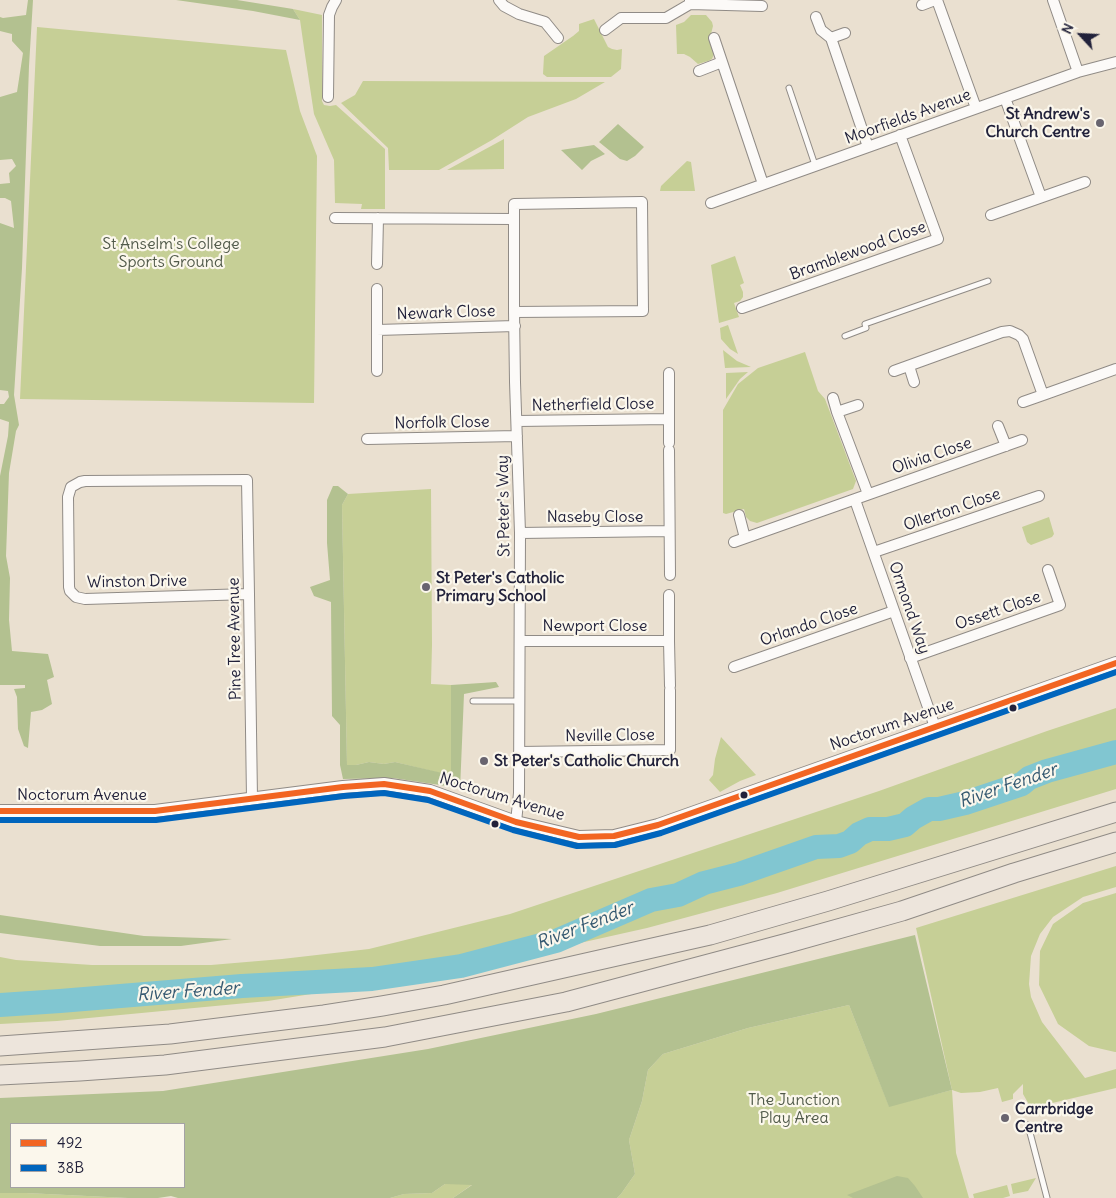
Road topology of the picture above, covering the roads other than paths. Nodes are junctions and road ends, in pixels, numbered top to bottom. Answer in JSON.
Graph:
{"nodes":[{"id":1,"x":336,"y":0,"type":"edge"},
{"id":2,"x":499,"y":0,"type":"edge"},
{"id":3,"x":936,"y":0,"type":"edge"},
{"id":4,"x":1053,"y":0,"type":"edge"},
{"id":5,"x":690,"y":2,"type":"edge"},
{"id":6,"x":922,"y":5,"type":"dead end"},
{"id":7,"x":762,"y":6,"type":"dead end"},
{"id":8,"x":816,"y":17,"type":"dead end"},
{"id":9,"x":605,"y":30,"type":"dead end"},
{"id":10,"x":845,"y":33,"type":"dead end"},
{"id":11,"x":558,"y":38,"type":"dead end"},
{"id":12,"x":714,"y":38,"type":"dead end"},
{"id":13,"x":831,"y":38,"type":"junction"},
{"id":14,"x":722,"y":62,"type":"junction"},
{"id":15,"x":1116,"y":62,"type":"edge"},
{"id":16,"x":699,"y":71,"type":"dead end"},
{"id":17,"x":1078,"y":72,"type":"junction"},
{"id":18,"x":789,"y":88,"type":"dead end"},
{"id":19,"x":328,"y":97,"type":"dead end"},
{"id":20,"x":1005,"y":98,"type":"junction"},
{"id":21,"x":976,"y":108,"type":"junction"},
{"id":22,"x":900,"y":136,"type":"junction"},
{"id":23,"x":868,"y":147,"type":"junction"},
{"id":24,"x":816,"y":165,"type":"junction"},
{"id":25,"x":1085,"y":182,"type":"dead end"},
{"id":26,"x":763,"y":184,"type":"junction"},
{"id":27,"x":1041,"y":197,"type":"junction"},
{"id":28,"x":712,"y":202,"type":"dead end"},
{"id":29,"x":991,"y":215,"type":"dead end"},
{"id":30,"x":335,"y":218,"type":"dead end"},
{"id":31,"x":378,"y":218,"type":"junction"},
{"id":32,"x":514,"y":219,"type":"junction"},
{"id":33,"x":377,"y":264,"type":"dead end"},
{"id":34,"x":988,"y":281,"type":"dead end"},
{"id":35,"x":377,"y":289,"type":"dead end"},
{"id":36,"x":742,"y":308,"type":"dead end"},
{"id":37,"x":514,"y":312,"type":"junction"},
{"id":38,"x":515,"y":326,"type":"junction"},
{"id":39,"x":378,"y":330,"type":"junction"},
{"id":40,"x":845,"y":336,"type":"dead end"},
{"id":41,"x":909,"y":366,"type":"junction"},
{"id":42,"x":1116,"y":369,"type":"edge"},
{"id":43,"x":378,"y":371,"type":"dead end"},
{"id":44,"x":894,"y":372,"type":"dead end"},
{"id":45,"x":669,"y":373,"type":"dead end"},
{"id":46,"x":914,"y":382,"type":"dead end"},
{"id":47,"x":1043,"y":395,"type":"junction"},
{"id":48,"x":833,"y":398,"type":"dead end"},
{"id":49,"x":1023,"y":402,"type":"dead end"},
{"id":50,"x":858,"y":405,"type":"dead end"},
{"id":51,"x":838,"y":412,"type":"junction"},
{"id":52,"x":669,"y":419,"type":"junction"},
{"id":53,"x":517,"y":422,"type":"junction"},
{"id":54,"x":998,"y":426,"type":"dead end"},
{"id":55,"x":517,"y":436,"type":"junction"},
{"id":56,"x":367,"y":439,"type":"dead end"},
{"id":57,"x":1022,"y":440,"type":"dead end"},
{"id":58,"x":1006,"y":446,"type":"junction"},
{"id":59,"x":247,"y":480,"type":"joint"},
{"id":60,"x":868,"y":494,"type":"junction"},
{"id":61,"x":1039,"y":496,"type":"dead end"},
{"id":62,"x":855,"y":500,"type":"junction"},
{"id":63,"x":739,"y":515,"type":"dead end"},
{"id":64,"x":669,"y":532,"type":"junction"},
{"id":65,"x":520,"y":533,"type":"junction"},
{"id":66,"x":745,"y":538,"type":"junction"},
{"id":67,"x":734,"y":542,"type":"dead end"},
{"id":68,"x":874,"y":552,"type":"junction"},
{"id":69,"x":1048,"y":570,"type":"dead end"},
{"id":70,"x":670,"y":575,"type":"dead end"},
{"id":71,"x":249,"y":594,"type":"junction"},
{"id":72,"x":669,"y":596,"type":"dead end"},
{"id":73,"x":894,"y":611,"type":"junction"},
{"id":74,"x":520,"y":641,"type":"junction"},
{"id":75,"x":669,"y":641,"type":"junction"},
{"id":76,"x":910,"y":658,"type":"junction"},
{"id":77,"x":1116,"y":663,"type":"edge"},
{"id":78,"x":734,"y":667,"type":"dead end"},
{"id":79,"x":670,"y":688,"type":"joint"},
{"id":80,"x":473,"y":700,"type":"dead end"},
{"id":81,"x":520,"y":701,"type":"junction"},
{"id":82,"x":935,"y":727,"type":"junction"},
{"id":83,"x":519,"y":752,"type":"junction"},
{"id":84,"x":252,"y":798,"type":"junction"},
{"id":85,"x":0,"y":811,"type":"edge"},
{"id":86,"x":1116,"y":812,"type":"edge"},
{"id":87,"x":516,"y":822,"type":"junction"},
{"id":88,"x":1116,"y":842,"type":"edge"},
{"id":89,"x":0,"y":1046,"type":"edge"},
{"id":90,"x":0,"y":1076,"type":"edge"},
{"id":91,"x":1028,"y":1125,"type":"dead end"},
{"id":92,"x":1047,"y":1198,"type":"edge"}],
"edges":[{"from":1,"to":19,"type":"street"},
{"from":2,"to":11,"type":"street"},
{"from":3,"to":6,"type":"street"},
{"from":3,"to":21,"type":"street"},
{"from":4,"to":17,"type":"street"},
{"from":5,"to":7,"type":"street"},
{"from":5,"to":9,"type":"street"},
{"from":8,"to":13,"type":"street"},
{"from":10,"to":13,"type":"street"},
{"from":12,"to":14,"type":"street"},
{"from":13,"to":23,"type":"street"},
{"from":14,"to":16,"type":"street"},
{"from":14,"to":26,"type":"street"},
{"from":15,"to":17,"type":"street","name":"Moorfields Avenue"},
{"from":17,"to":20,"type":"street","name":"Moorfields Avenue"},
{"from":18,"to":24,"type":"lane"},
{"from":20,"to":21,"type":"street","name":"Moorfields Avenue"},
{"from":20,"to":27,"type":"street"},
{"from":21,"to":22,"type":"street","name":"Moorfields Avenue"},
{"from":22,"to":23,"type":"street","name":"Moorfields Avenue"},
{"from":22,"to":36,"type":"street","name":"Bramblewood Close"},
{"from":23,"to":24,"type":"street","name":"Moorfields Avenue"},
{"from":24,"to":26,"type":"street","name":"Moorfields Avenue"},
{"from":25,"to":27,"type":"street"},
{"from":26,"to":28,"type":"street","name":"Moorfields Avenue"},
{"from":27,"to":29,"type":"street"},
{"from":30,"to":31,"type":"street"},
{"from":31,"to":32,"type":"street"},
{"from":31,"to":33,"type":"street"},
{"from":32,"to":37,"type":"street","name":"St Peter's Way"},
{"from":32,"to":37,"type":"street"},
{"from":34,"to":40,"type":"lane"},
{"from":35,"to":39,"type":"street","name":"Newark Close"},
{"from":37,"to":38,"type":"street","name":"St Peter's Way"},
{"from":38,"to":39,"type":"street","name":"Newark Close"},
{"from":38,"to":53,"type":"street","name":"St Peter's Way"},
{"from":39,"to":43,"type":"street","name":"Newark Close"},
{"from":41,"to":44,"type":"street"},
{"from":41,"to":46,"type":"street"},
{"from":41,"to":47,"type":"street"},
{"from":42,"to":47,"type":"street"},
{"from":45,"to":52,"type":"street","name":"Netherfield Close"},
{"from":47,"to":49,"type":"street"},
{"from":48,"to":51,"type":"street"},
{"from":50,"to":51,"type":"street"},
{"from":51,"to":60,"type":"street"},
{"from":52,"to":53,"type":"street","name":"Netherfield Close"},
{"from":52,"to":64,"type":"street","name":"Netherfield Close"},
{"from":53,"to":55,"type":"street","name":"St Peter's Way"},
{"from":54,"to":58,"type":"street"},
{"from":55,"to":56,"type":"street","name":"Norfolk Close"},
{"from":55,"to":65,"type":"street","name":"St Peter's Way"},
{"from":57,"to":58,"type":"street","name":"Olivia Close"},
{"from":58,"to":60,"type":"street","name":"Olivia Close"},
{"from":59,"to":71,"type":"street","name":"Pine Tree Avenue"},
{"from":59,"to":71,"type":"street","name":"Winston Drive"},
{"from":60,"to":62,"type":"street","name":"Olivia Close"},
{"from":61,"to":68,"type":"street","name":"Ollerton Close"},
{"from":62,"to":66,"type":"street","name":"Olivia Close"},
{"from":62,"to":68,"type":"street","name":"Ormond Way"},
{"from":63,"to":66,"type":"street"},
{"from":64,"to":65,"type":"street","name":"Naseby Close"},
{"from":64,"to":70,"type":"street"},
{"from":65,"to":74,"type":"street","name":"St Peter's Way"},
{"from":66,"to":67,"type":"street","name":"Olivia Close"},
{"from":68,"to":73,"type":"street","name":"Ormond Way"},
{"from":69,"to":76,"type":"street","name":"Ossett Close"},
{"from":71,"to":84,"type":"street","name":"Pine Tree Avenue"},
{"from":72,"to":75,"type":"street","name":"Newport Close"},
{"from":73,"to":76,"type":"street","name":"Ormond Way"},
{"from":73,"to":78,"type":"street","name":"Orlando Close"},
{"from":74,"to":75,"type":"street","name":"Newport Close"},
{"from":74,"to":81,"type":"street","name":"St Peter's Way"},
{"from":75,"to":79,"type":"street","name":"Newport Close"},
{"from":76,"to":82,"type":"street","name":"Ormond Way"},
{"from":77,"to":82,"type":"street","name":"Noctorum Avenue"},
{"from":79,"to":83,"type":"street","name":"Neville Close"},
{"from":80,"to":81,"type":"lane"},
{"from":81,"to":83,"type":"street","name":"St Peter's Way"},
{"from":82,"to":87,"type":"street","name":"Noctorum Avenue"},
{"from":83,"to":87,"type":"street","name":"St Peter's Way"},
{"from":84,"to":85,"type":"street","name":"Noctorum Avenue"},
{"from":84,"to":87,"type":"street","name":"Noctorum Avenue"},
{"from":86,"to":89,"type":"highway"},
{"from":88,"to":90,"type":"highway"},
{"from":91,"to":92,"type":"lane"}]}
